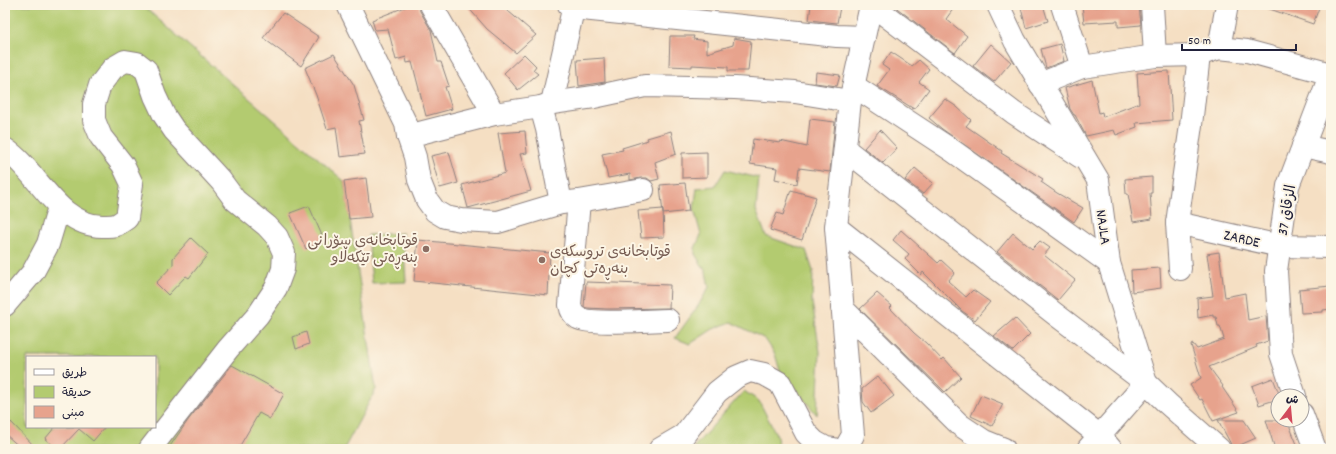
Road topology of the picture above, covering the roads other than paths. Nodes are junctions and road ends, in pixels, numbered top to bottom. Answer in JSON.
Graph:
{"nodes":[{"id":1,"x":431,"y":5,"type":"edge"},
{"id":2,"x":872,"y":5,"type":"edge"},
{"id":3,"x":998,"y":5,"type":"edge"},
{"id":4,"x":1062,"y":5,"type":"edge"},
{"id":5,"x":1152,"y":5,"type":"edge"},
{"id":6,"x":1227,"y":5,"type":"edge"},
{"id":7,"x":349,"y":6,"type":"edge"},
{"id":8,"x":572,"y":6,"type":"edge"},
{"id":9,"x":864,"y":37,"type":"junction"},
{"id":10,"x":1209,"y":51,"type":"junction"},
{"id":11,"x":1155,"y":56,"type":"junction"},
{"id":12,"x":1082,"y":67,"type":"junction"},
{"id":13,"x":1331,"y":74,"type":"edge"},
{"id":14,"x":1040,"y":84,"type":"junction"},
{"id":15,"x":852,"y":94,"type":"junction"},
{"id":16,"x":547,"y":105,"type":"junction"},
{"id":17,"x":494,"y":114,"type":"junction"},
{"id":18,"x":408,"y":136,"type":"junction"},
{"id":19,"x":1303,"y":146,"type":"junction"},
{"id":20,"x":5,"y":149,"type":"edge"},
{"id":21,"x":845,"y":149,"type":"junction"},
{"id":22,"x":1331,"y":152,"type":"edge"},
{"id":23,"x":1086,"y":161,"type":"junction"},
{"id":24,"x":643,"y":190,"type":"dead end"},
{"id":25,"x":570,"y":202,"type":"junction"},
{"id":26,"x":59,"y":207,"type":"junction"},
{"id":27,"x":1177,"y":223,"type":"junction"},
{"id":28,"x":836,"y":227,"type":"junction"},
{"id":29,"x":1280,"y":246,"type":"junction"},
{"id":30,"x":1331,"y":247,"type":"edge"},
{"id":31,"x":1109,"y":263,"type":"junction"},
{"id":32,"x":1180,"y":269,"type":"dead end"},
{"id":33,"x":5,"y":305,"type":"edge"},
{"id":34,"x":842,"y":308,"type":"junction"},
{"id":35,"x":668,"y":320,"type":"dead end"},
{"id":36,"x":1146,"y":382,"type":"junction"},
{"id":37,"x":1292,"y":388,"type":"edge"},
{"id":38,"x":1307,"y":428,"type":"edge"},
{"id":39,"x":1100,"y":445,"type":"edge"},
{"id":40,"x":150,"y":449,"type":"edge"},
{"id":41,"x":660,"y":449,"type":"edge"},
{"id":42,"x":833,"y":449,"type":"edge"},
{"id":43,"x":845,"y":449,"type":"edge"},
{"id":44,"x":1004,"y":449,"type":"edge"},
{"id":45,"x":1219,"y":449,"type":"edge"},
{"id":46,"x":1315,"y":449,"type":"edge"}],
"edges":[{"from":1,"to":17,"type":"street"},
{"from":2,"to":9,"type":"street"},
{"from":2,"to":23,"type":"street"},
{"from":3,"to":14,"type":"street","name":"NAJLA"},
{"from":4,"to":12,"type":"street"},
{"from":5,"to":11,"type":"street"},
{"from":6,"to":10,"type":"street"},
{"from":7,"to":18,"type":"street"},
{"from":8,"to":9,"type":"street"},
{"from":8,"to":16,"type":"street"},
{"from":9,"to":15,"type":"street"},
{"from":10,"to":11,"type":"street"},
{"from":10,"to":13,"type":"street"},
{"from":10,"to":27,"type":"street"},
{"from":11,"to":12,"type":"street"},
{"from":12,"to":14,"type":"street"},
{"from":13,"to":19,"type":"street","name":"الزقاق 37"},
{"from":14,"to":23,"type":"street","name":"NAJLA"},
{"from":15,"to":16,"type":"street"},
{"from":15,"to":21,"type":"street"},
{"from":15,"to":31,"type":"street"},
{"from":16,"to":17,"type":"street"},
{"from":16,"to":25,"type":"street"},
{"from":17,"to":18,"type":"street"},
{"from":18,"to":25,"type":"street"},
{"from":19,"to":22,"type":"street"},
{"from":19,"to":29,"type":"street","name":"الزقاق 37"},
{"from":20,"to":26,"type":"street"},
{"from":21,"to":28,"type":"street"},
{"from":21,"to":36,"type":"street"},
{"from":23,"to":31,"type":"street","name":"NAJLA"},
{"from":24,"to":25,"type":"street"},
{"from":25,"to":35,"type":"street"},
{"from":26,"to":33,"type":"street"},
{"from":26,"to":40,"type":"street"},
{"from":27,"to":29,"type":"street","name":"ZARDE"},
{"from":27,"to":32,"type":"street"},
{"from":28,"to":34,"type":"street"},
{"from":28,"to":39,"type":"street"},
{"from":29,"to":30,"type":"street","name":"ZARDE"},
{"from":29,"to":37,"type":"street","name":"الزقاق 37"},
{"from":31,"to":36,"type":"street","name":"NAJLA"},
{"from":34,"to":43,"type":"street"},
{"from":34,"to":44,"type":"street"},
{"from":36,"to":39,"type":"street"},
{"from":36,"to":45,"type":"street"},
{"from":38,"to":46,"type":"street"},
{"from":41,"to":42,"type":"street"}]}
